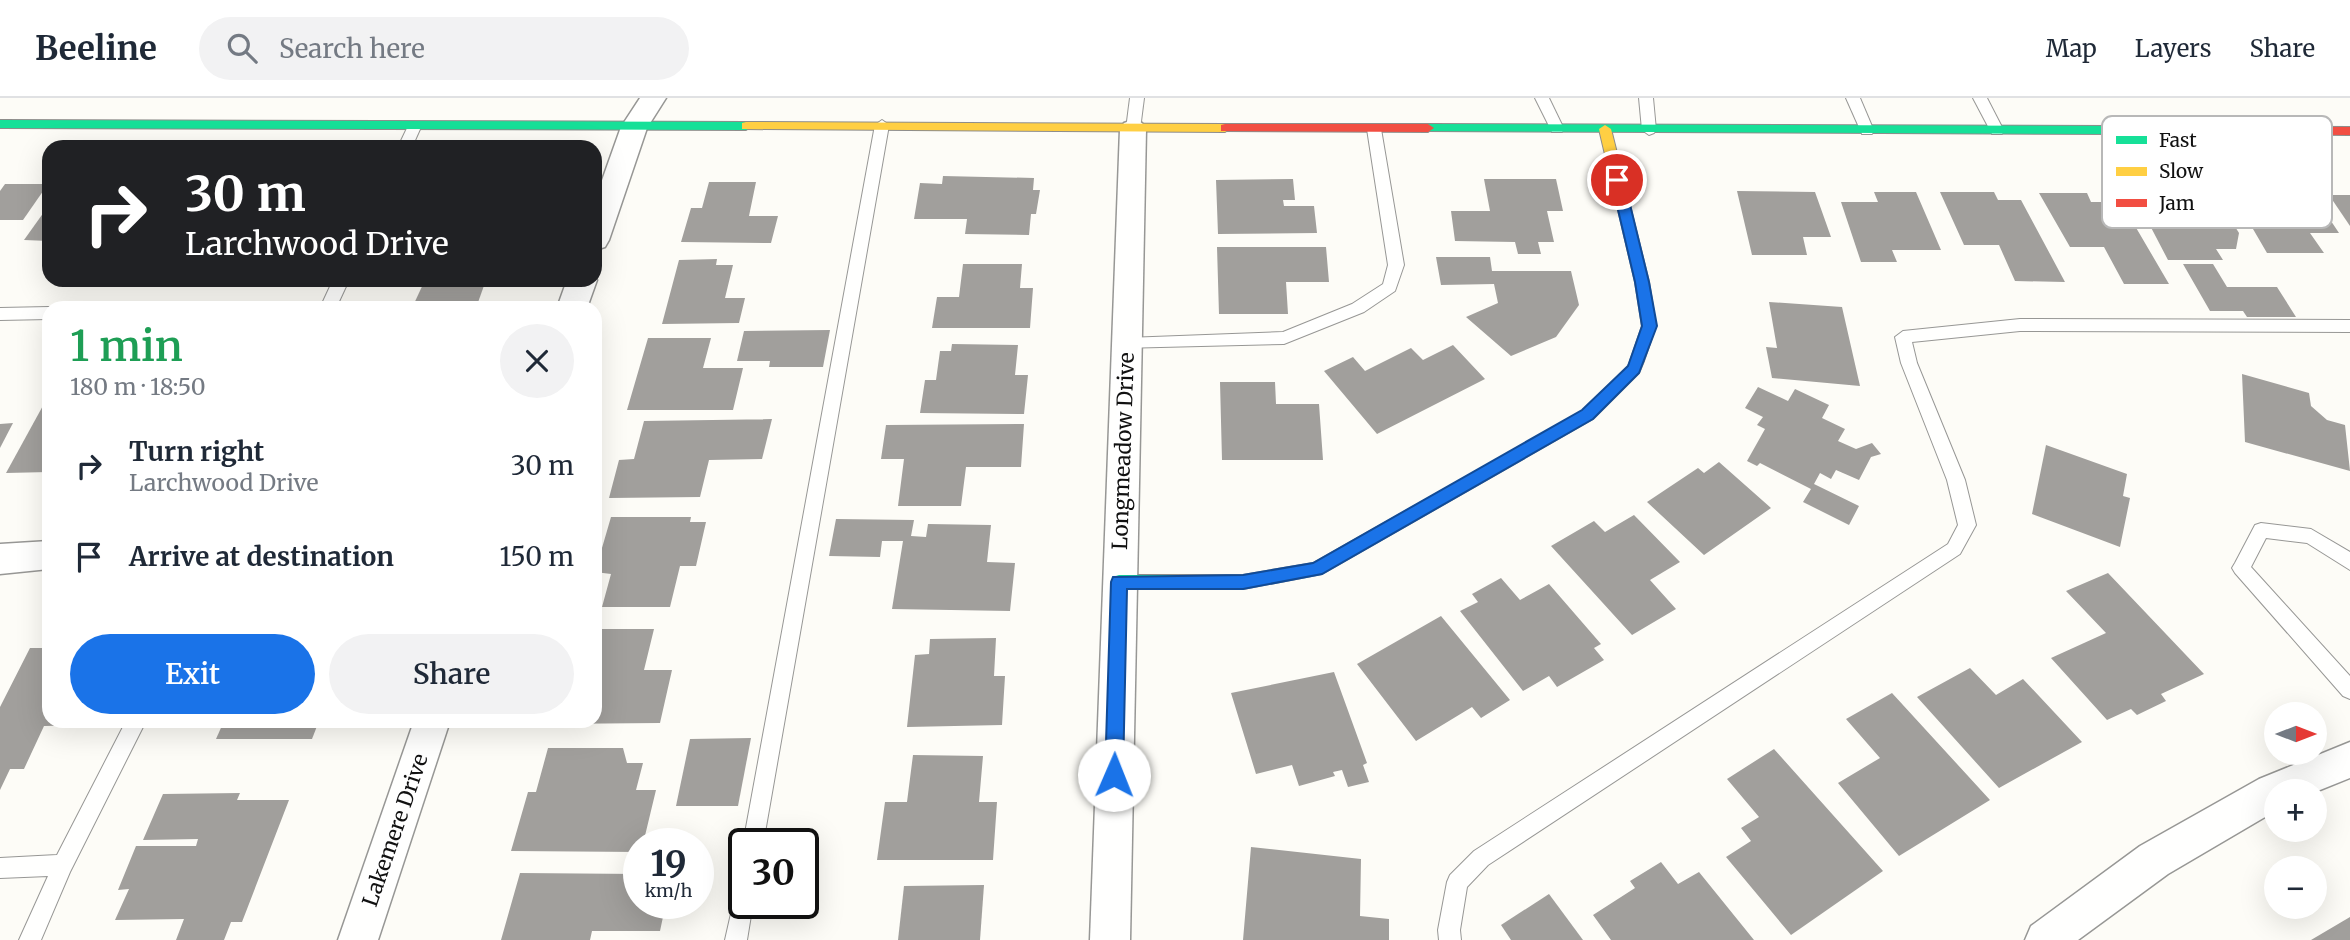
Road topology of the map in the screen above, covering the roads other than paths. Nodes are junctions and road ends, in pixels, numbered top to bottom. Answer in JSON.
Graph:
{"nodes":[{"id":1,"x":653,"y":98,"type":"edge"},
{"id":2,"x":1542,"y":98,"type":"edge"},
{"id":3,"x":1646,"y":98,"type":"edge"},
{"id":4,"x":1853,"y":98,"type":"edge"},
{"id":5,"x":1980,"y":98,"type":"edge"},
{"id":6,"x":1135,"y":114,"type":"edge"},
{"id":7,"x":0,"y":124,"type":"edge"},
{"id":8,"x":882,"y":125,"type":"junction"},
{"id":9,"x":414,"y":127,"type":"junction"},
{"id":10,"x":634,"y":127,"type":"junction"},
{"id":11,"x":1374,"y":129,"type":"junction"},
{"id":12,"x":1557,"y":129,"type":"junction"},
{"id":13,"x":1605,"y":129,"type":"junction"},
{"id":14,"x":1649,"y":130,"type":"junction"},
{"id":15,"x":1867,"y":131,"type":"junction"},
{"id":16,"x":1997,"y":131,"type":"junction"},
{"id":17,"x":2102,"y":131,"type":"edge"},
{"id":18,"x":2332,"y":131,"type":"edge"},
{"id":19,"x":2350,"y":131,"type":"edge"},
{"id":20,"x":408,"y":140,"type":"edge"},
{"id":21,"x":602,"y":220,"type":"edge"},
{"id":22,"x":42,"y":313,"type":"edge"},
{"id":23,"x":0,"y":314,"type":"edge"},
{"id":24,"x":2350,"y":327,"type":"edge"},
{"id":25,"x":1126,"y":344,"type":"junction"},
{"id":26,"x":42,"y":556,"type":"edge"},
{"id":27,"x":0,"y":559,"type":"edge"},
{"id":28,"x":2350,"y":562,"type":"edge"},
{"id":29,"x":1119,"y":582,"type":"junction"},
{"id":30,"x":2350,"y":690,"type":"edge"},
{"id":31,"x":132,"y":728,"type":"edge"},
{"id":32,"x":430,"y":728,"type":"edge"},
{"id":33,"x":2350,"y":760,"type":"edge"},
{"id":34,"x":756,"y":828,"type":"edge"},
{"id":35,"x":63,"y":865,"type":"junction"},
{"id":36,"x":0,"y":868,"type":"edge"},
{"id":37,"x":740,"y":919,"type":"edge"},
{"id":38,"x":30,"y":940,"type":"edge"},
{"id":39,"x":358,"y":940,"type":"edge"},
{"id":40,"x":736,"y":940,"type":"edge"},
{"id":41,"x":1110,"y":940,"type":"edge"},
{"id":42,"x":1450,"y":940,"type":"edge"},
{"id":43,"x":2045,"y":940,"type":"edge"}],
"edges":[{"from":1,"to":10,"type":"street"},
{"from":2,"to":12,"type":"lane"},
{"from":3,"to":14,"type":"lane"},
{"from":4,"to":15,"type":"lane"},
{"from":5,"to":16,"type":"lane"},
{"from":6,"to":8,"type":"street"},
{"from":6,"to":11,"type":"street"},
{"from":6,"to":25,"type":"street","name":"Longmeadow Drive"},
{"from":7,"to":9,"type":"street"},
{"from":8,"to":10,"type":"street"},
{"from":8,"to":34,"type":"lane"},
{"from":9,"to":10,"type":"street"},
{"from":9,"to":20,"type":"lane"},
{"from":10,"to":21,"type":"street"},
{"from":11,"to":12,"type":"street"},
{"from":11,"to":25,"type":"lane"},
{"from":12,"to":13,"type":"street"},
{"from":13,"to":14,"type":"street"},
{"from":13,"to":29,"type":"street"},
{"from":14,"to":15,"type":"street"},
{"from":15,"to":16,"type":"street"},
{"from":16,"to":17,"type":"street"},
{"from":18,"to":19,"type":"street"},
{"from":22,"to":23,"type":"lane"},
{"from":24,"to":42,"type":"lane"},
{"from":25,"to":29,"type":"street","name":"Longmeadow Drive"},
{"from":26,"to":27,"type":"street"},
{"from":28,"to":30,"type":"lane"},
{"from":29,"to":41,"type":"street","name":"Longmeadow Drive"},
{"from":31,"to":35,"type":"lane"},
{"from":32,"to":39,"type":"street","name":"Lakemere Drive"},
{"from":33,"to":43,"type":"street"},
{"from":35,"to":36,"type":"lane"},
{"from":35,"to":38,"type":"lane"},
{"from":37,"to":40,"type":"lane"}]}
